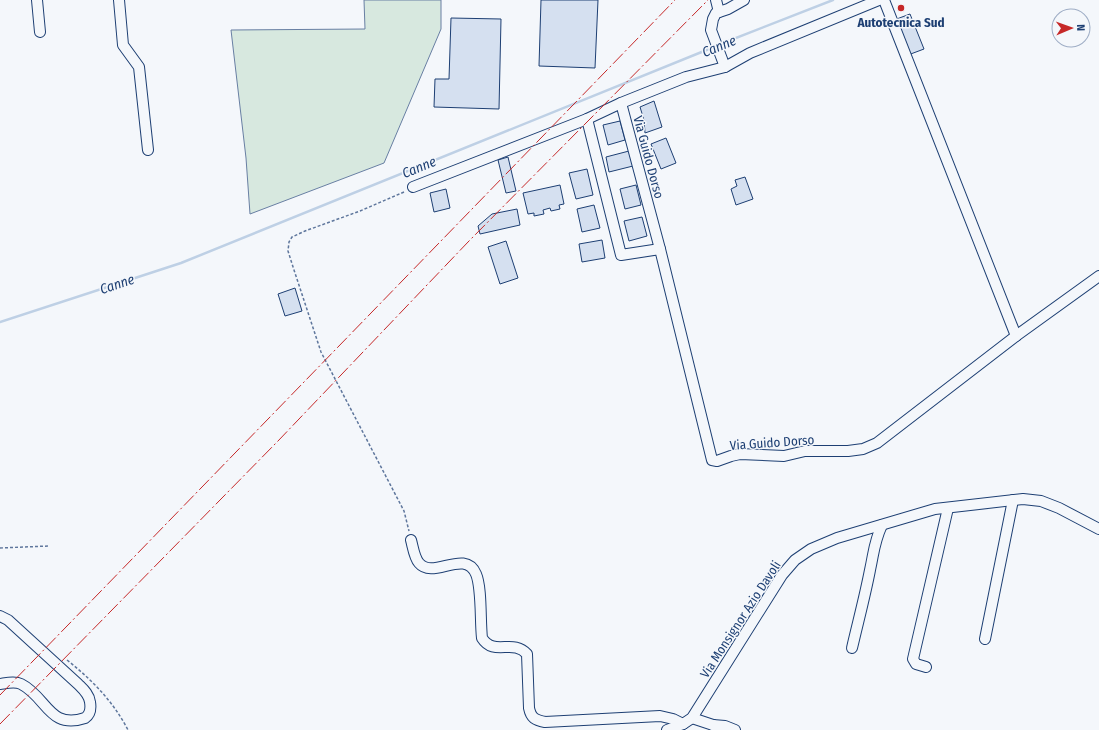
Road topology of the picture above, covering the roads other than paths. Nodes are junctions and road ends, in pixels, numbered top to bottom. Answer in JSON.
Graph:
{"nodes":[{"id":1,"x":37,"y":0,"type":"edge"},
{"id":2,"x":119,"y":0,"type":"edge"},
{"id":3,"x":716,"y":0,"type":"edge"},
{"id":4,"x":744,"y":0,"type":"edge"},
{"id":5,"x":879,"y":0,"type":"edge"},
{"id":6,"x":884,"y":0,"type":"edge"},
{"id":7,"x":719,"y":12,"type":"junction"},
{"id":8,"x":40,"y":32,"type":"dead end"},
{"id":9,"x":724,"y":67,"type":"junction"},
{"id":10,"x":621,"y":103,"type":"junction"},
{"id":11,"x":587,"y":119,"type":"junction"},
{"id":12,"x":148,"y":150,"type":"dead end"},
{"id":13,"x":413,"y":187,"type":"road end"},
{"id":14,"x":660,"y":249,"type":"junction"},
{"id":15,"x":1099,"y":276,"type":"edge"},
{"id":16,"x":1016,"y":336,"type":"junction"},
{"id":17,"x":1013,"y":500,"type":"junction"},
{"id":18,"x":948,"y":508,"type":"junction"},
{"id":19,"x":882,"y":525,"type":"junction"},
{"id":20,"x":1099,"y":529,"type":"edge"},
{"id":21,"x":411,"y":540,"type":"road end"},
{"id":22,"x":0,"y":616,"type":"edge"},
{"id":23,"x":985,"y":639,"type":"dead end"},
{"id":24,"x":852,"y":648,"type":"dead end"},
{"id":25,"x":926,"y":667,"type":"dead end"},
{"id":26,"x":0,"y":684,"type":"edge"},
{"id":27,"x":692,"y":718,"type":"junction"},
{"id":28,"x":683,"y":724,"type":"junction"},
{"id":29,"x":717,"y":728,"type":"edge"},
{"id":30,"x":667,"y":730,"type":"edge"},
{"id":31,"x":735,"y":730,"type":"edge"}],
"edges":[{"from":1,"to":8,"type":"street"},
{"from":2,"to":12,"type":"street"},
{"from":3,"to":7,"type":"street"},
{"from":4,"to":7,"type":"street"},
{"from":5,"to":9,"type":"street"},
{"from":6,"to":16,"type":"street"},
{"from":7,"to":9,"type":"street"},
{"from":9,"to":10,"type":"street"},
{"from":10,"to":11,"type":"street"},
{"from":10,"to":14,"type":"street","name":"Via Guido Dorso"},
{"from":11,"to":13,"type":"street"},
{"from":11,"to":14,"type":"street"},
{"from":14,"to":16,"type":"street","name":"Via Guido Dorso"},
{"from":15,"to":16,"type":"street","name":"Via Guido Dorso"},
{"from":17,"to":18,"type":"street","name":"Via Monsignor Azio Davoli"},
{"from":17,"to":20,"type":"street","name":"Via Monsignor Azio Davoli"},
{"from":17,"to":23,"type":"street"},
{"from":18,"to":19,"type":"street","name":"Via Monsignor Azio Davoli"},
{"from":18,"to":25,"type":"street"},
{"from":19,"to":24,"type":"street"},
{"from":19,"to":27,"type":"street","name":"Via Monsignor Azio Davoli"},
{"from":21,"to":28,"type":"street"},
{"from":22,"to":26,"type":"street"},
{"from":27,"to":28,"type":"street","name":"Via Monsignor Azio Davoli"},
{"from":27,"to":29,"type":"street"},
{"from":28,"to":30,"type":"street","name":"Via Monsignor Azio Davoli"},
{"from":29,"to":31,"type":"street"}]}
